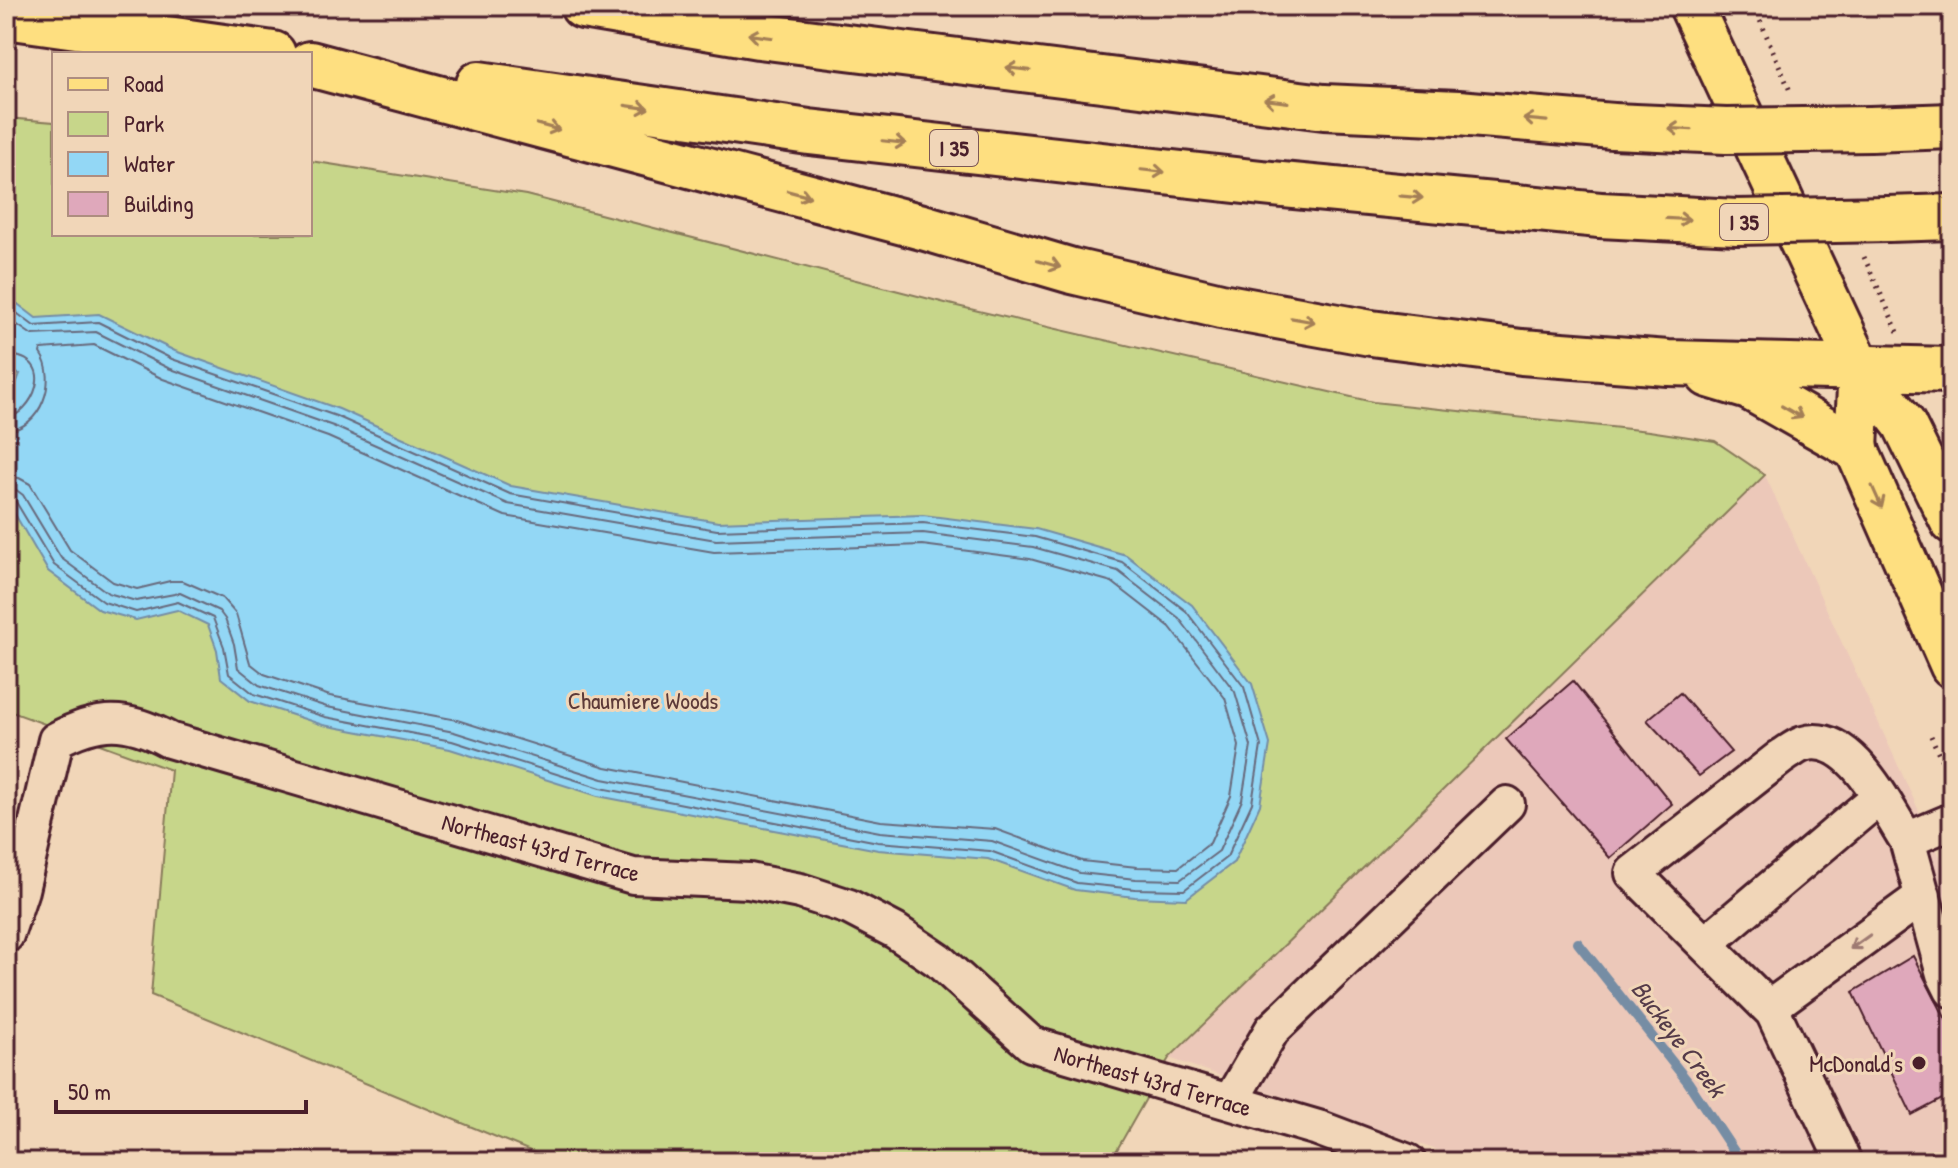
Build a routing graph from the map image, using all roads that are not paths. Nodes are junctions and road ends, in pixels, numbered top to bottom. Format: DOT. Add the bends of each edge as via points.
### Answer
graph roads {
  1 [pos="583,6"];
  2 [pos="1691,6"];
  3 [pos="6,16"];
  4 [pos="259,52"];
  5 [pos="312,62"];
  6 [pos="312,63"];
  7 [pos="1952,126"];
  8 [pos="1952,217"];
  9 [pos="1668,363"];
  10 [pos="1860,368"];
  11 [pos="1952,370"];
  12 [pos="1856,448"];
  13 [pos="1952,522"];
  14 [pos="1952,666"];
  15 [pos="1879,797"];
  16 [pos="1507,804"];
  17 [pos="1952,821"];
  18 [pos="1907,840"];
  19 [pos="1923,896"];
  20 [pos="6,935"];
  21 [pos="1705,944"];
  22 [pos="1952,990"];
  23 [pos="1769,1008"];
  24 [pos="1230,1102"];
  25 [pos="1408,1162"];
  26 [pos="1844,1162"];
  7 -- 1 [label="highway, one-way, bridge" via="1726,131 1324,107 759,36"];
  2 -- 10 [label="main road"];
  3 -- 4 [label="highway"];
  5 -- 8 [label="highway, I 35, one-way, bridge" via="809,132 1600,215 1737,222"];
  6 -- 9 [label="highway, one-way" via="1072,271 1221,306 1371,333"];
  9 -- 10 [label="highway"];
  9 -- 12 [label="highway, one-way" via="1749,387"];
  10 -- 11 [label="highway"];
  10 -- 12 [label="main road"];
  10 -- 13 [label="main road" via="1904,424"];
  12 -- 14 [label="main road, one-way"];
  15 -- 18 [label="street"];
  15 -- 21 [label="street"];
  15 -- 21 [label="street" via="1847,755 1822,744 1803,743 1633,873"];
  16 -- 24 [label="street" via="1272,1030"];
  17 -- 18 [label="street"];
  18 -- 19 [label="street"];
  19 -- 22 [label="street"];
  19 -- 23 [label="street, one-way"];
  20 -- 24 [label="street, Northeast 43rd Terrace" via="56,740 77,728 124,722 169,740 633,876 749,881 837,903 895,931 938,960 1031,1044"];
  21 -- 23 [label="street"];
  23 -- 26 [label="street"];
  24 -- 25 [label="street, Northeast 43rd Terrace"];
}
